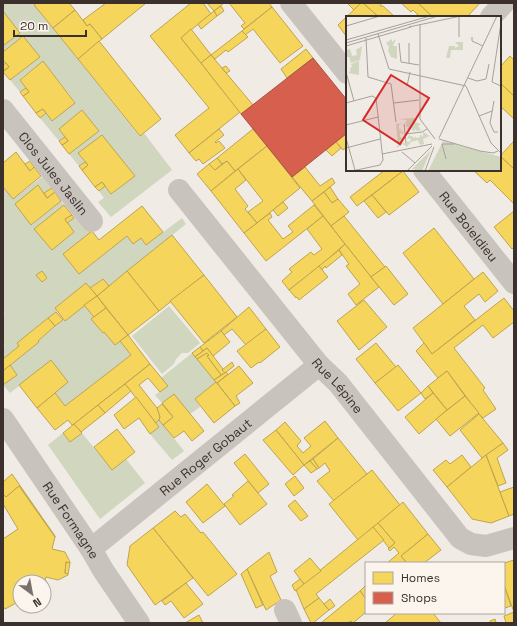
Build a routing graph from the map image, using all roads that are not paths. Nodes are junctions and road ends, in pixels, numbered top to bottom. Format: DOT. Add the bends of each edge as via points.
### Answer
graph roads {
  1 [pos="291,3"];
  2 [pos="504,3"];
  3 [pos="492,16"];
  4 [pos="346,72"];
  5 [pos="7,124"];
  6 [pos="425,171"];
  7 [pos="179,190"];
  8 [pos="92,221"];
  9 [pos="514,283"];
  10 [pos="319,365"];
  11 [pos="3,418"];
  12 [pos="514,538"];
  13 [pos="92,549"];
  14 [pos="139,623"];
  1 -- 4 [label="street"];
  2 -- 3 [label="street"];
  5 -- 8 [label="street, Clos Jules Jaslin"];
  6 -- 9 [label="street, Rue Boieldieu"];
  7 -- 10 [label="street, Rue Lépine"];
  10 -- 12 [label="street, Rue Lépine" via="338,383 460,538 471,544 486,546"];
  10 -- 13 [label="street, Rue Roger Gobaut"];
  11 -- 13 [label="street, Rue Formagne"];
  13 -- 14 [label="street, Rue Formagne"];
}
